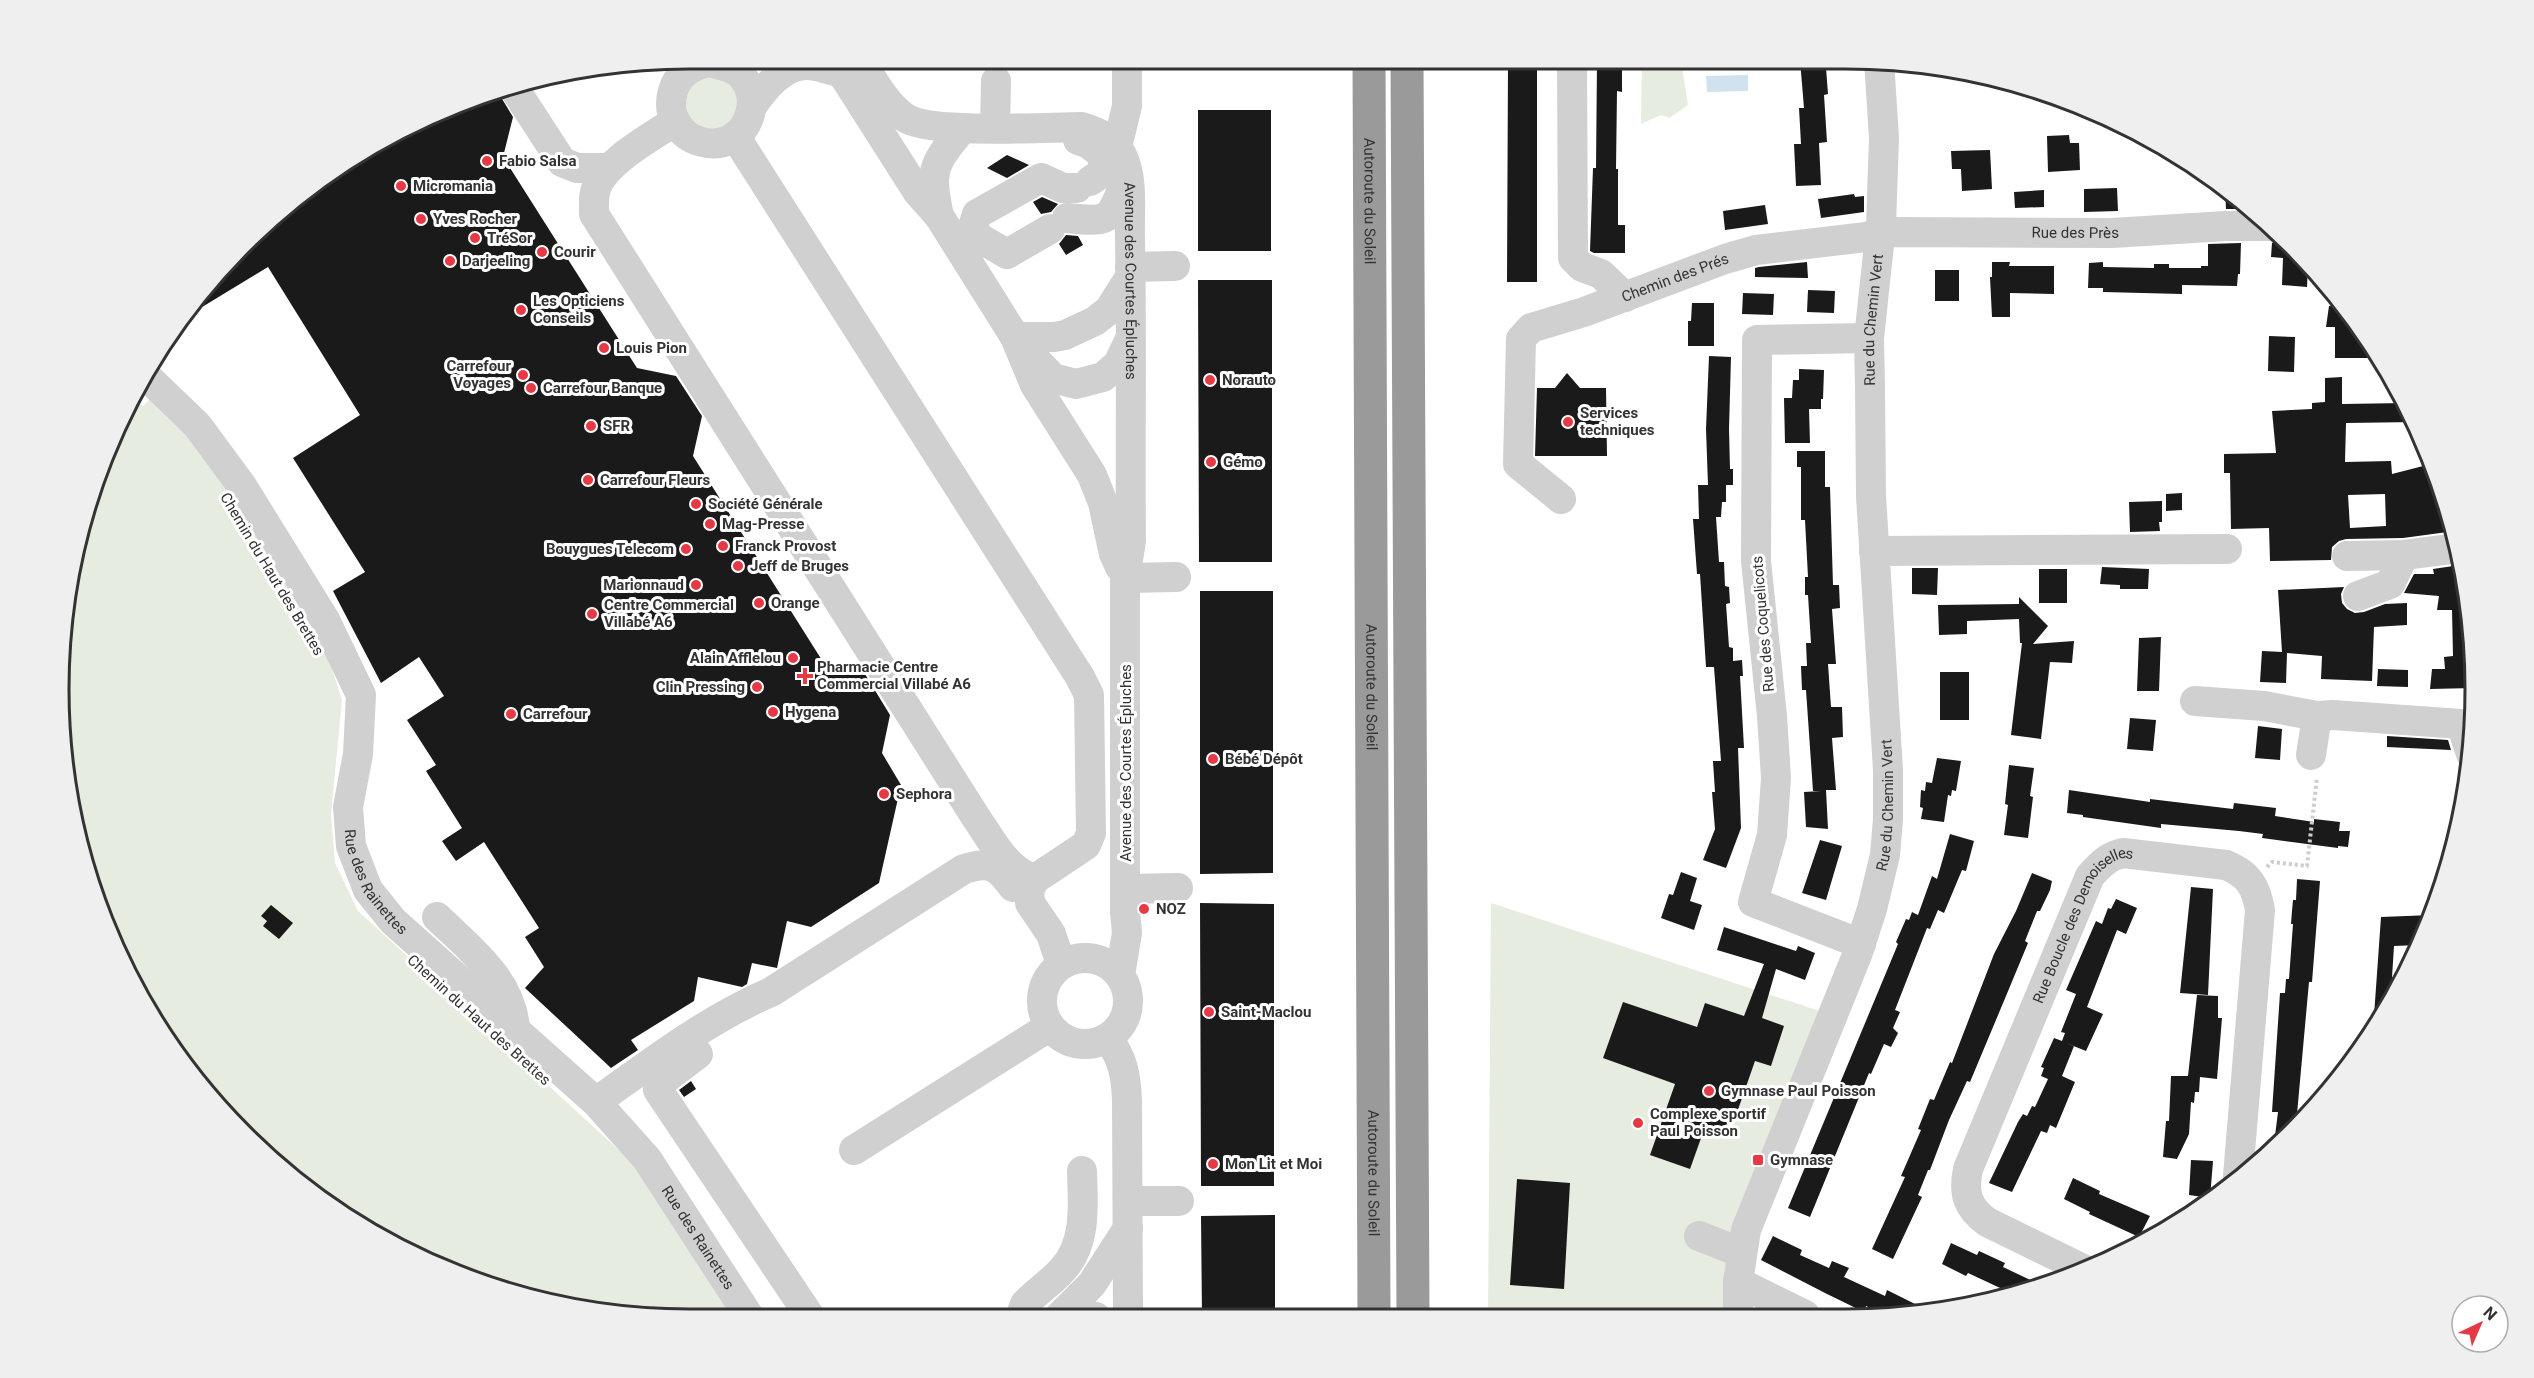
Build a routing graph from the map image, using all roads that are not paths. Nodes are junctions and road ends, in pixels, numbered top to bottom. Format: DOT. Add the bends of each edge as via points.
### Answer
graph roads {
  1 [pos="730,69"];
  2 [pos="791,69"];
  3 [pos="848,69"];
  4 [pos="851,69"];
  5 [pos="1127,69"];
  6 [pos="1369,69"];
  7 [pos="1407,69"];
  8 [pos="1572,69"];
  9 [pos="1880,70"];
  10 [pos="675,72"];
  11 [pos="996,81"];
  12 [pos="518,94"];
  13 [pos="753,106"];
  14 [pos="675,121"];
  15 [pos="1038,127"];
  16 [pos="963,128"];
  17 [pos="995,128"];
  18 [pos="735,136"];
  19 [pos="1117,147"];
  20 [pos="608,168"];
  21 [pos="1128,176"];
  22 [pos="939,216"];
  23 [pos="2257,226"];
  24 [pos="1881,235"];
  25 [pos="963,237"];
  26 [pos="1175,266"];
  27 [pos="1130,272"];
  28 [pos="1625,297"];
  29 [pos="1015,337"];
  30 [pos="1869,338"];
  31 [pos="1130,339"];
  32 [pos="151,381"];
  33 [pos="1562,499"];
  34 [pos="2227,549"];
  35 [pos="2449,549"];
  36 [pos="1874,551"];
  37 [pos="2404,555"];
  38 [pos="2347,556"];
  39 [pos="1176,577"];
  40 [pos="1125,578"];
  41 [pos="2358,596"];
  42 [pos="2195,701"];
  43 [pos="2317,716"];
  44 [pos="2464,730"];
  45 [pos="2311,755"];
  46 [pos="975,816"];
  47 [pos="964,869"];
  48 [pos="1178,888"];
  49 [pos="1033,891"];
  50 [pos="1126,901"];
  51 [pos="437,917"];
  52 [pos="1861,944"];
  53 [pos="1071,961"];
  54 [pos="1120,975"];
  55 [pos="771,992"];
  56 [pos="1049,1027"];
  57 [pos="515,1029"];
  58 [pos="1108,1039"];
  59 [pos="596,1102"];
  60 [pos="854,1150"];
  61 [pos="2239,1167"];
  62 [pos="1082,1171"];
  63 [pos="1179,1201"];
  64 [pos="1128,1214"];
  65 [pos="1700,1236"];
  66 [pos="1740,1267"];
  67 [pos="2069,1267"];
  68 [pos="1018,1308"];
  69 [pos="744,1309"];
  70 [pos="805,1309"];
  71 [pos="1067,1309"];
  72 [pos="1128,1309"];
  73 [pos="1374,1309"];
  74 [pos="1413,1309"];
  75 [pos="1738,1309"];
  76 [pos="1797,1309"];
  1 -- 13 [label="street" via="741,74 750,88"];
  2 -- 13 [label="street" via="765,87"];
  3 -- 22 [label="street, Avenue des Courtes Épluches" via="917,191"];
  4 -- 16 [label="street" via="905,118 931,127"];
  5 -- 19 [label="street" via="1127,106"];
  6 -- 73 [label="highway, Autoroute du Soleil"];
  7 -- 74 [label="highway"];
  8 -- 28 [label="street, Chemin des Prés" via="1573,258 1582,267 1601,274"];
  9 -- 24 [label="street, Rue du Chemin Vert" via="1884,138"];
  10 -- 14 [label="street" via="670,99"];
  11 -- 17 [label="street"];
  12 -- 20 [label="street" via="562,162 577,168"];
  13 -- 18 [label="street" via="747,123"];
  14 -- 18 [label="street" via="691,139 707,144 722,143"];
  14 -- 20 [label="street"];
  15 -- 17 [label="street"];
  15 -- 19 [label="street" via="1082,127 1098,132"];
  15 -- 25 [label="street" via="1097,149 1104,156 1102,172 1084,184 1064,188 1041,178 977,214"];
  16 -- 17 [label="street"];
  16 -- 22 [label="street, Avenue des Courtes Épluches" via="936,162 933,179"];
  18 -- 49 [label="street" via="1089,695 1091,833 1086,845"];
  19 -- 21 [label="street, Avenue des Courtes Épluches"];
  20 -- 46 [label="street" via="593,198 594,214"];
  21 -- 25 [label="street" via="1111,213 1104,219 1058,224 1007,254"];
  21 -- 27 [label="street, Avenue des Courtes Épluches"];
  22 -- 25 [label="street, Avenue des Courtes Épluches"];
  23 -- 24 [label="street, Rue des Près" via="2112,233 1894,231"];
  24 -- 28 [label="street, Chemin des Prés" via="1756,250"];
  24 -- 30 [label="street, Rue du Chemin Vert"];
  25 -- 29 [label="street, Avenue des Courtes Épluches"];
  26 -- 27 [label="street"];
  27 -- 29 [label="street" via="1109,310 1077,330 1054,338"];
  27 -- 31 [label="street, Avenue des Courtes Épluches"];
  28 -- 33 [label="street" via="1531,328 1521,339 1518,464"];
  29 -- 31 [label="street" via="1053,378 1076,384 1102,377 1118,364"];
  29 -- 40 [label="street, Avenue des Courtes Épluches" via="1035,385 1092,475 1103,503 1114,554"];
  30 -- 36 [label="street, Rue du Chemin Vert"];
  30 -- 52 [label="street, Rue des Coquelicots" via="1757,340 1756,561 1776,778 1772,835 1753,902"];
  31 -- 40 [label="street, Avenue des Courtes Épluches" via="1131,541"];
  32 -- 57 [label="street, Rue des Rainettes" via="197,425 242,486 325,620 361,695 358,754 348,807 351,846 368,890 393,921"];
  34 -- 36 [label="street"];
  35 -- 37 [label="street"];
  36 -- 52 [label="street, Rue du Chemin Vert" via="1888,819 1885,855"];
  37 -- 38 [label="street"];
  37 -- 41 [label="street" via="2390,584"];
  39 -- 40 [label="street"];
  40 -- 50 [label="street, Avenue des Courtes Épluches"];
  42 -- 43 [label="street" via="2264,706"];
  43 -- 44 [label="street" via="2462,724"];
  43 -- 45 [label="street"];
  46 -- 47 [label="street" via="974,854"];
  46 -- 49 [label="street" via="1016,870 1026,877"];
  47 -- 49 [label="street" via="982,863 994,866 1016,893"];
  47 -- 55 [label="street"];
  48 -- 50 [label="street"];
  49 -- 53 [label="street" via="1051,934"];
  50 -- 53 [label="street" via="1103,946"];
  50 -- 54 [label="street, Avenue des Courtes Épluches" via="1127,933"];
  51 -- 57 [label="street" via="499,980 510,1001"];
  52 -- 66 [label="street, Rue du Chemin Vert" via="1746,1230"];
  53 -- 54 [label="street" via="1103,962"];
  53 -- 56 [label="street" via="1048,977 1042,993 1042,1010"];
  54 -- 58 [label="street" via="1127,988 1127,1010 1119,1029"];
  55 -- 59 [label="street" via="740,1005"];
  55 -- 70 [label="street" via="759,1007 658,1087"];
  56 -- 58 [label="street" via="1076,1044 1093,1045"];
  56 -- 60 [label="street"];
  57 -- 59 [label="street, Rue des Rainettes"];
  58 -- 64 [label="street" via="1125,1071"];
  59 -- 69 [label="street, Rue des Rainettes" via="647,1159"];
  61 -- 67 [label="street, Rue Boucle des Demoiselles" via="2259,910 2257,894 2241,871 2226,865 2113,855 2090,876 1964,1186 1976,1214"];
  62 -- 68 [label="street" via="1082,1223 1072,1257 1050,1280 1039,1282"];
  63 -- 64 [label="street"];
  64 -- 71 [label="street" via="1092,1284"];
  64 -- 72 [label="street"];
  65 -- 66 [label="street"];
  66 -- 75 [label="street, Rue du Chemin Vert"];
  66 -- 76 [label="street"];
}
